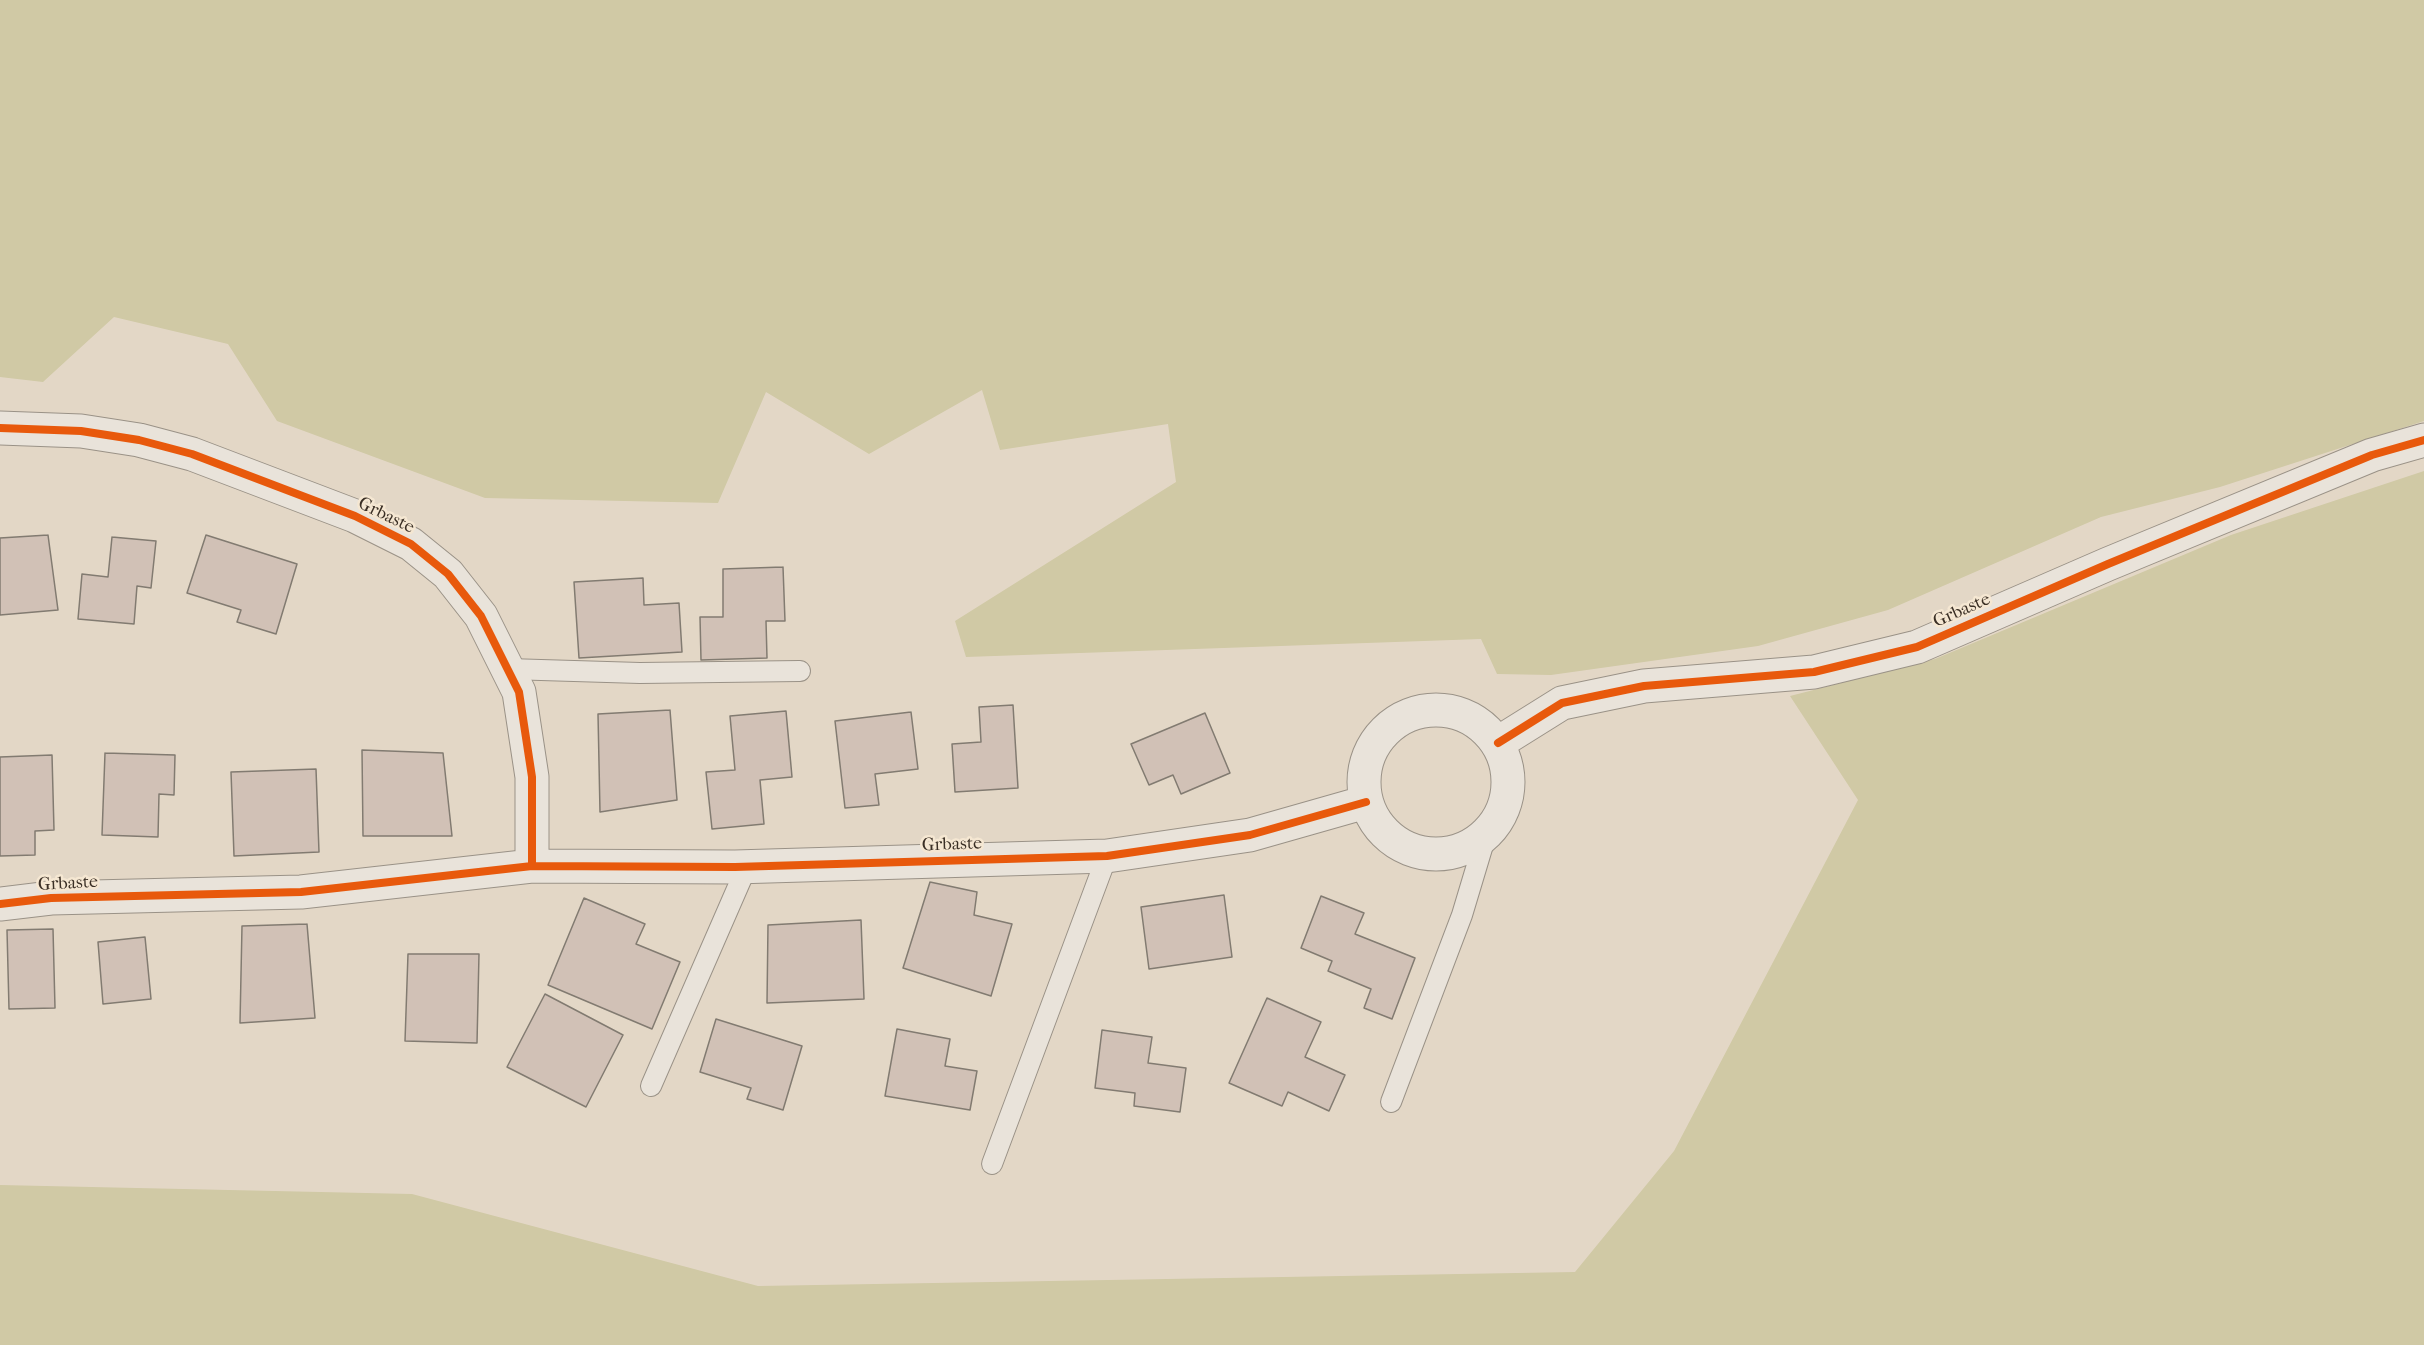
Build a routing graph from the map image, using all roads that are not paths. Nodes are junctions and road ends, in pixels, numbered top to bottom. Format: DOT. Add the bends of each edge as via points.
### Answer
graph roads {
  1 [pos="0,428"];
  2 [pos="2424,440"];
  3 [pos="508,669"];
  4 [pos="800,671"];
  5 [pos="1498,743"];
  6 [pos="1366,802"];
  7 [pos="1486,835"];
  8 [pos="1107,856"];
  9 [pos="532,866"];
  10 [pos="747,866"];
  11 [pos="0,904"];
  12 [pos="651,1086"];
  13 [pos="1391,1102"];
  14 [pos="992,1164"];
  1 -- 3 [label="street, Grbaste" via="81,430 139,440 192,454 355,516 411,544 448,574 481,616"];
  2 -- 5 [label="street, Grbaste" via="2339,469 1917,647 1814,672 1644,686 1562,703"];
  3 -- 4 [label="lane" via="640,673"];
  3 -- 9 [label="street, Grbaste" via="519,692 532,777"];
  5 -- 6 [label="street" via="1483,726 1463,714 1440,709 1396,721 1379,736 1367,756 1363,779"];
  5 -- 7 [label="street" via="1507,766 1509,792 1502,815"];
  6 -- 7 [label="street" via="1377,825 1417,853 1442,855 1466,849"];
  6 -- 8 [label="street, Grbaste" via="1250,835"];
  7 -- 13 [label="lane" via="1462,915"];
  8 -- 10 [label="street, Grbaste"];
  8 -- 14 [label="lane"];
  9 -- 10 [label="street, Grbaste"];
  9 -- 11 [label="street, Grbaste" via="301,892 51,898"];
  10 -- 12 [label="lane"];
}
